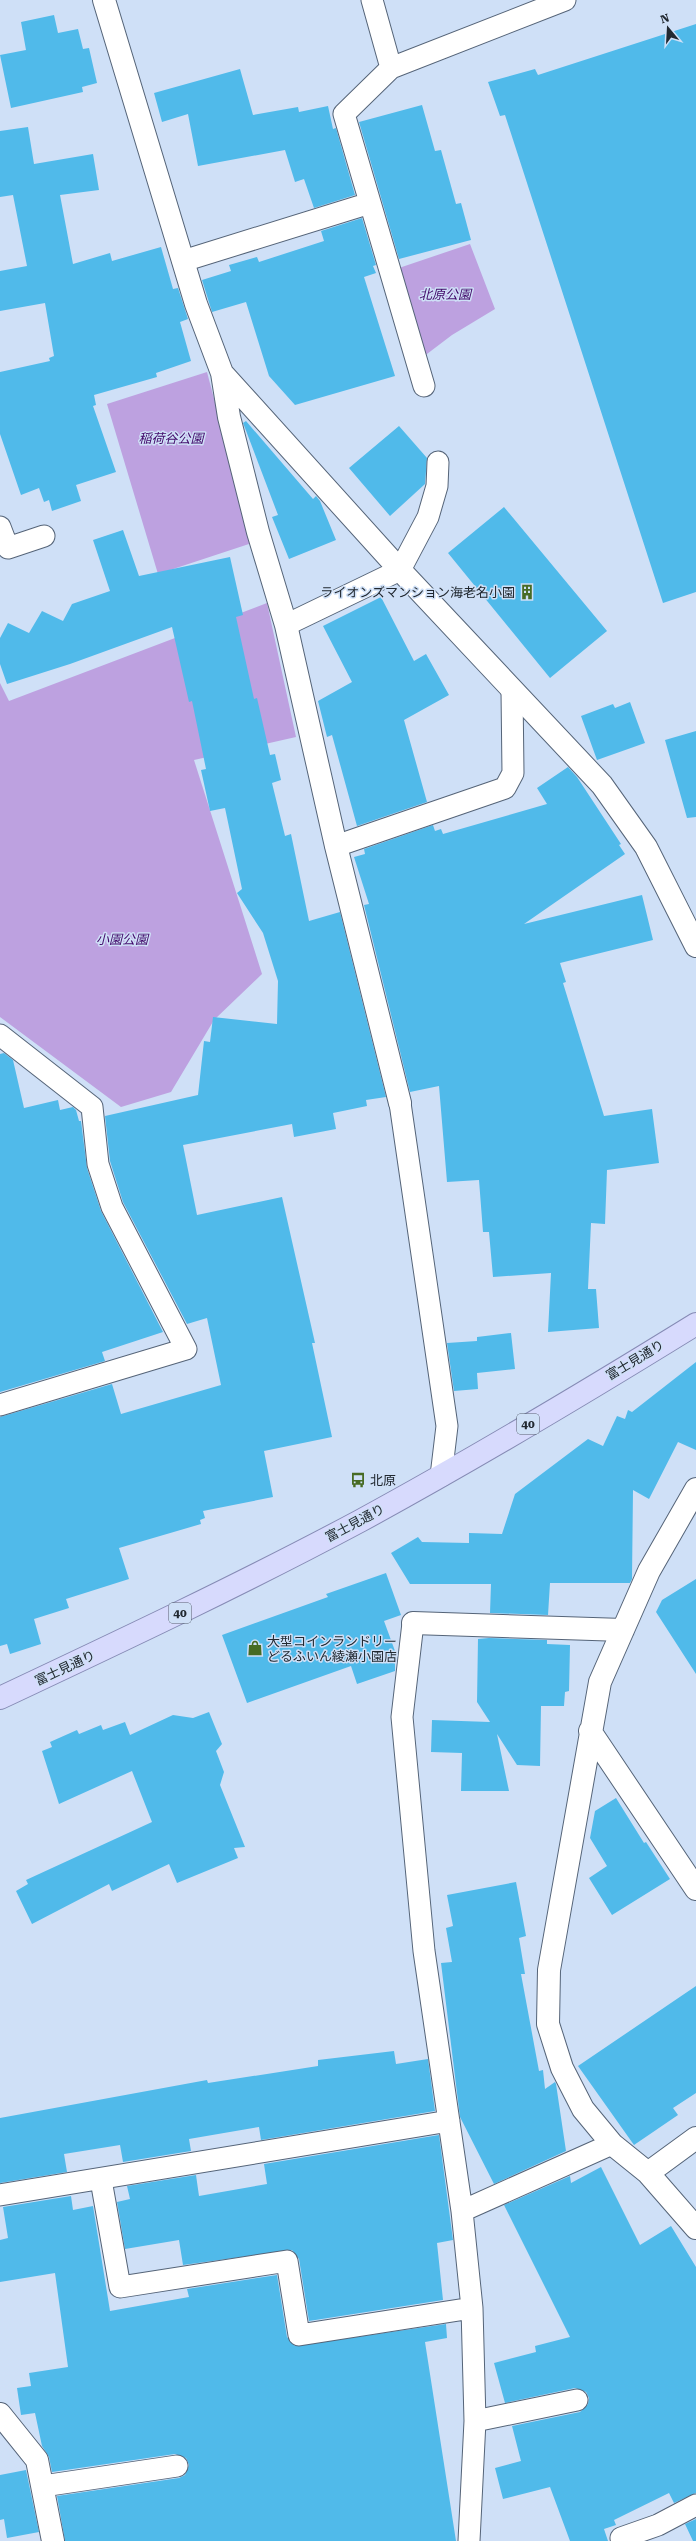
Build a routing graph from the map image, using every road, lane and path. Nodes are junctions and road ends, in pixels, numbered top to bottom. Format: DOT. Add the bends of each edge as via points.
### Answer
graph roads {
  1 [pos="104,0"];
  2 [pos="372,0"];
  3 [pos="565,0"];
  4 [pos="391,68"];
  5 [pos="370,203"];
  6 [pos="183,261"];
  7 [pos="222,373"];
  8 [pos="424,386"];
  9 [pos="438,462"];
  10 [pos="0,527"];
  11 [pos="44,536"];
  12 [pos="4,550"];
  13 [pos="400,570"];
  14 [pos="286,624"];
  15 [pos="512,691"];
  16 [pos="336,846"];
  17 [pos="696,946"];
  18 [pos="0,1035"];
  19 [pos="400,1103"];
  20 [pos="696,1324"];
  21 [pos="0,1405"];
  22 [pos="441,1476"];
  23 [pos="693,1502"];
  24 [pos="413,1622"];
  25 [pos="623,1630"];
  26 [pos="0,1698"];
  27 [pos="590,1731"];
  28 [pos="696,1890"];
  29 [pos="449,2121"];
  30 [pos="696,2138"];
  31 [pos="612,2144"];
  32 [pos="648,2173"];
  33 [pos="101,2180"];
  34 [pos="0,2195"];
  35 [pos="462,2211"];
  36 [pos="696,2228"];
  37 [pos="472,2308"];
  38 [pos="577,2400"];
  39 [pos="0,2414"];
  40 [pos="475,2421"];
  41 [pos="177,2466"];
  42 [pos="43,2486"];
  43 [pos="696,2505"];
  44 [pos="621,2538"];
  45 [pos="53,2541"];
  46 [pos="469,2541"];
  1 -- 6 [label="street"];
  2 -- 4 [label="lane"];
  3 -- 4 [label="lane"];
  4 -- 5 [label="lane" via="344,114"];
  5 -- 6 [label="lane"];
  5 -- 8 [label="lane"];
  6 -- 7 [label="street"];
  7 -- 13 [label="street"];
  7 -- 14 [label="street" via="229,417 256,525"];
  9 -- 13 [label="lane" via="437,486 428,517"];
  10 -- 12 [label="lane"];
  11 -- 12 [label="lane"];
  13 -- 14 [label="lane"];
  13 -- 15 [label="street"];
  14 -- 16 [label="street"];
  15 -- 16 [label="lane" via="512,773 505,788"];
  15 -- 17 [label="street" via="602,785 646,847"];
  16 -- 19 [label="street"];
  18 -- 21 [label="lane" via="92,1107 98,1164 112,1207 186,1349"];
  19 -- 22 [label="lane" via="447,1426"];
  20 -- 22 [label="main road, 富士見通り / 40"];
  22 -- 26 [label="main road, 富士見通り / 40" via="172,1617"];
  23 -- 25 [label="street" via="649,1571"];
  24 -- 25 [label="street"];
  24 -- 29 [label="lane" via="402,1717 424,1951"];
  25 -- 27 [label="street" via="600,1682"];
  27 -- 28 [label="street"];
  27 -- 31 [label="street" via="549,1970 548,2024 562,2068 583,2109"];
  29 -- 33 [label="lane"];
  29 -- 35 [label="lane"];
  30 -- 32 [label="street"];
  31 -- 32 [label="street"];
  31 -- 35 [label="lane"];
  32 -- 36 [label="street"];
  33 -- 34 [label="lane"];
  33 -- 37 [label="lane" via="120,2287 287,2261 299,2335"];
  35 -- 37 [label="lane"];
  37 -- 40 [label="lane"];
  38 -- 40 [label="lane"];
  39 -- 42 [label="street" via="37,2460"];
  40 -- 46 [label="lane"];
  41 -- 42 [label="lane"];
  42 -- 45 [label="street"];
  43 -- 44 [label="lane" via="658,2525"];
}
